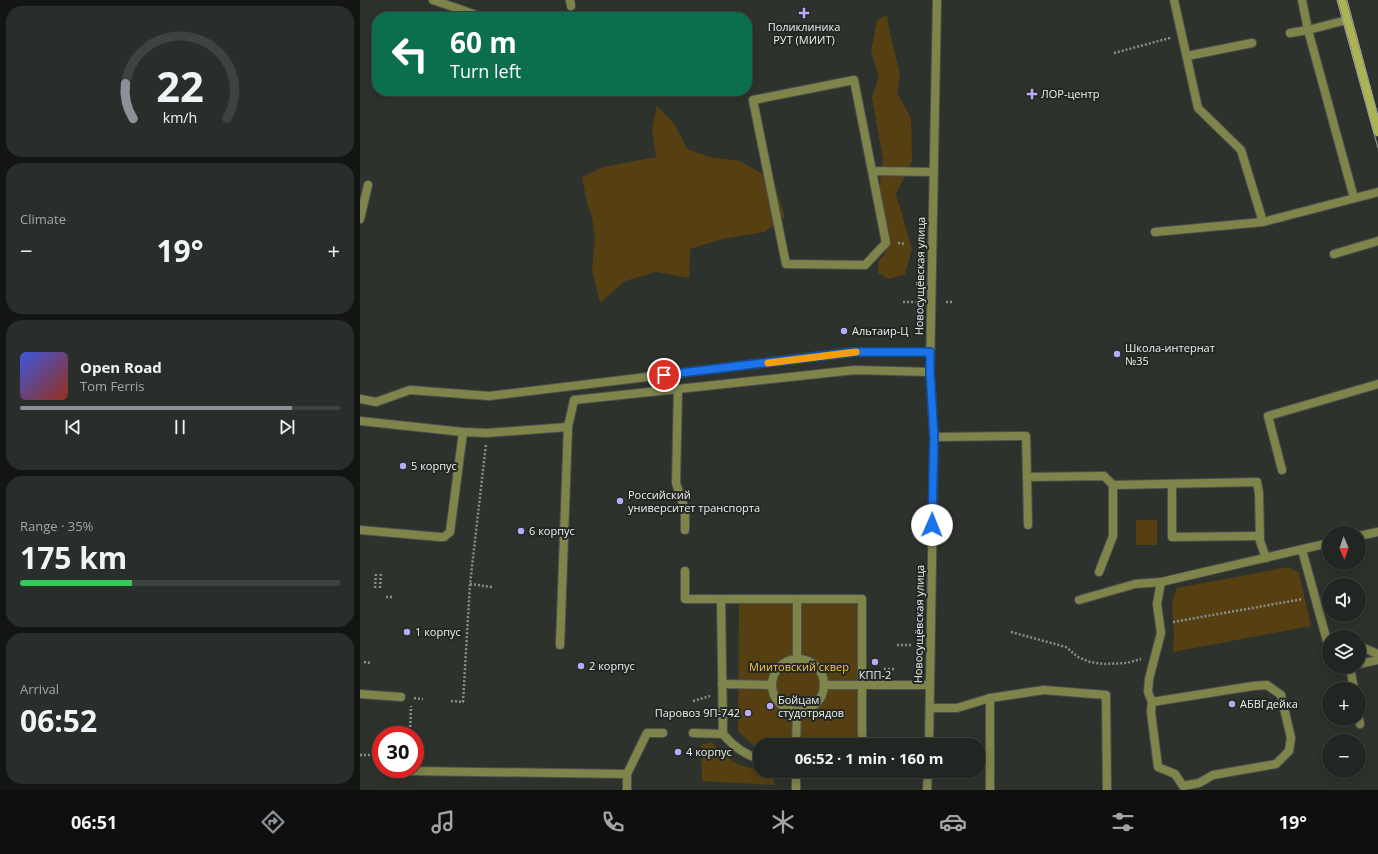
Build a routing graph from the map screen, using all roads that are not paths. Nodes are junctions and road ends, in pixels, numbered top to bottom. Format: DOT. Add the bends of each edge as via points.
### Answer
graph roads {
  1 [pos="433,0"];
  2 [pos="937,0"];
  3 [pos="1174,0"];
  4 [pos="1302,0"];
  5 [pos="1342,0"];
  6 [pos="468,12"];
  7 [pos="1347,20"];
  8 [pos="1308,30"];
  9 [pos="1290,32"];
  10 [pos="1252,44"];
  11 [pos="1187,56"];
  12 [pos="1378,132"];
  13 [pos="872,171"];
  14 [pos="933,172"];
  15 [pos="368,185"];
  16 [pos="1378,192"];
  17 [pos="1354,198"];
  18 [pos="360,219"];
  19 [pos="1263,222"];
  20 [pos="1155,232"];
  21 [pos="1378,241"];
  22 [pos="1334,254"];
  23 [pos="930,352"];
  24 [pos="930,372"];
  25 [pos="1378,384"];
  26 [pos="678,389"];
  27 [pos="360,400"];
  28 [pos="360,421"];
  29 [pos="568,427"];
  30 [pos="463,432"];
  31 [pos="934,437"];
  32 [pos="1282,470"];
  33 [pos="1028,477"];
  34 [pos="1172,484"];
  35 [pos="1113,485"];
  36 [pos="1028,525"];
  37 [pos="360,530"];
  38 [pos="685,530"];
  39 [pos="1378,532"];
  40 [pos="1366,535"];
  41 [pos="1260,536"];
  42 [pos="1322,545"];
  43 [pos="1302,550"];
  44 [pos="1266,558"];
  45 [pos="685,571"];
  46 [pos="1099,572"];
  47 [pos="1161,582"];
  48 [pos="721,599"];
  49 [pos="796,599"];
  50 [pos="1079,600"];
  51 [pos="1324,630"];
  52 [pos="560,646"];
  53 [pos="1366,649"];
  54 [pos="1378,654"];
  55 [pos="797,658"];
  56 [pos="1378,660"];
  57 [pos="1366,663"];
  58 [pos="772,685"];
  59 [pos="929,685"];
  60 [pos="825,686"];
  61 [pos="862,686"];
  62 [pos="722,688"];
  63 [pos="360,694"];
  64 [pos="401,697"];
  65 [pos="990,698"];
  66 [pos="1152,702"];
  67 [pos="930,708"];
  68 [pos="796,711"];
  69 [pos="664,733"];
  70 [pos="693,733"];
  71 [pos="723,734"];
  72 [pos="796,738"];
  73 [pos="862,738"];
  74 [pos="928,738"];
  75 [pos="753,757"];
  76 [pos="424,771"];
  77 [pos="627,774"];
  78 [pos="796,778"];
  79 [pos="928,778"];
  80 [pos="796,789"];
  81 [pos="627,790"];
  82 [pos="927,790"];
  83 [pos="990,790"];
  84 [pos="1107,790"];
  1 -- 6 [label="street"];
  2 -- 14 [label="street, Новосущёвская улица"];
  3 -- 11 [label="street"];
  4 -- 8 [label="street"];
  5 -- 7 [label="street"];
  7 -- 8 [label="street"];
  7 -- 12 [label="street"];
  8 -- 9 [label="street"];
  8 -- 17 [label="street"];
  10 -- 11 [label="street"];
  11 -- 19 [label="street" via="1198,108 1241,150"];
  13 -- 13 [label="street" via="854,80 753,100 786,264 865,264 886,243"];
  13 -- 14 [label="street"];
  14 -- 23 [label="street, Новосущёвская улица"];
  15 -- 18 [label="street"];
  16 -- 17 [label="street"];
  17 -- 19 [label="street"];
  19 -- 20 [label="street"];
  21 -- 22 [label="street"];
  23 -- 24 [label="street, Новосущёвская улица"];
  23 -- 27 [label="street" via="854,352 489,396 410,390 376,402"];
  24 -- 26 [label="street" via="855,370"];
  24 -- 31 [label="street, Новосущёвская улица"];
  25 -- 32 [label="street" via="1268,416"];
  26 -- 29 [label="street" via="574,400"];
  26 -- 38 [label="street" via="676,483 685,510"];
  28 -- 30 [label="street"];
  29 -- 30 [label="street" via="487,433"];
  29 -- 52 [label="street"];
  30 -- 37 [label="street" via="448,535 440,537"];
  31 -- 33 [label="street" via="1026,436"];
  31 -- 59 [label="street, Новосущёвская улица"];
  33 -- 35 [label="street" via="1104,476"];
  33 -- 36 [label="street"];
  34 -- 35 [label="street"];
  34 -- 41 [label="street" via="1257,482"];
  34 -- 41 [label="street" via="1172,537"];
  35 -- 46 [label="street" via="1114,536"];
  39 -- 40 [label="street"];
  41 -- 44 [label="street"];
  42 -- 43 [label="street"];
  43 -- 44 [label="street"];
  43 -- 51 [label="street"];
  44 -- 47 [label="street"];
  45 -- 48 [label="street" via="685,599"];
  47 -- 50 [label="street" via="1136,584"];
  47 -- 66 [label="street" via="1157,604 1161,633 1148,692"];
  48 -- 49 [label="street"];
  48 -- 62 [label="street"];
  49 -- 55 [label="street"];
  49 -- 61 [label="street" via="862,599"];
  53 -- 54 [label="street"];
  55 -- 58 [label="street" via="779,667"];
  55 -- 60 [label="street" via="807,660 816,666 823,675"];
  56 -- 57 [label="street"];
  58 -- 62 [label="street"];
  58 -- 68 [label="street" via="779,703"];
  59 -- 61 [label="street"];
  59 -- 67 [label="street, Новосущёвская улица"];
  60 -- 61 [label="street"];
  60 -- 68 [label="street" via="816,704 807,710"];
  61 -- 73 [label="street"];
  62 -- 71 [label="street"];
  63 -- 64 [label="street"];
  65 -- 67 [label="street" via="957,708"];
  65 -- 83 [label="street"];
  65 -- 84 [label="street" via="1044,690 1106,696"];
  66 -- 66 [label="street" via="1158,767 1175,774 1183,786 1199,783 1213,775 1276,764 1288,751 1291,738 1281,695 1267,685"];
  67 -- 74 [label="street, Новосущёвская улица"];
  68 -- 72 [label="street"];
  69 -- 77 [label="street" via="647,733"];
  70 -- 71 [label="street"];
  71 -- 75 [label="street" via="731,744"];
  76 -- 77 [label="street"];
  77 -- 81 [label="street"];
  78 -- 80 [label="street"];
  79 -- 82 [label="street"];
}
